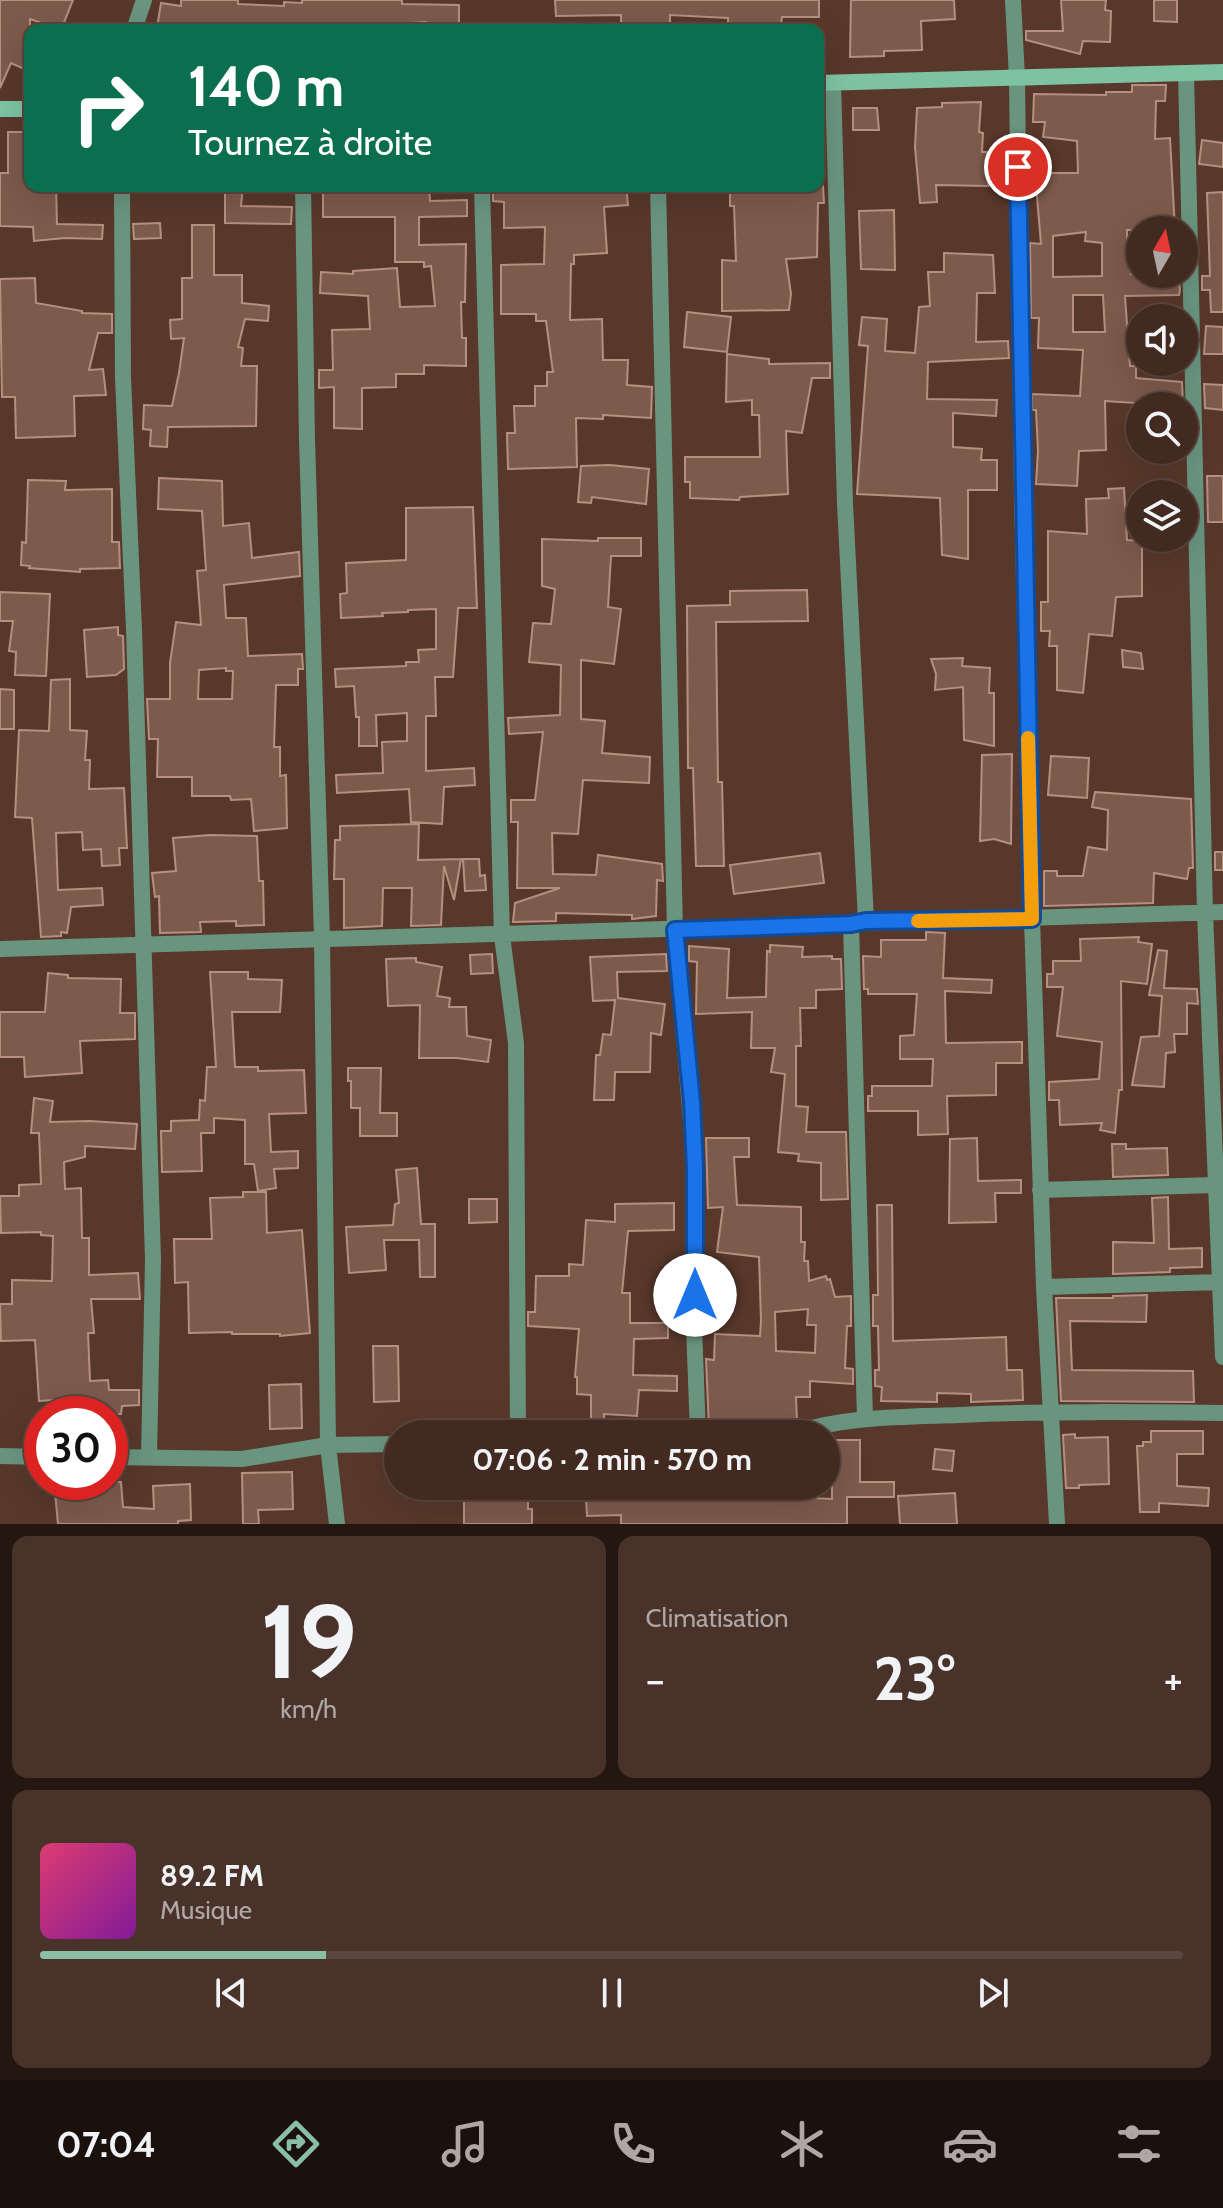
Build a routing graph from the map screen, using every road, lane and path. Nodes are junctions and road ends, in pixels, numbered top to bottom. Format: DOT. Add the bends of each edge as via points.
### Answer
graph roads {
  1 [pos="144,0"];
  2 [pos="1013,0"];
  3 [pos="136,24"];
  4 [pos="1223,72"];
  5 [pos="1186,73"];
  6 [pos="1017,78"];
  7 [pos="825,83"];
  8 [pos="0,109"];
  9 [pos="24,109"];
  10 [pos="122,192"];
  11 [pos="303,192"];
  12 [pos="482,192"];
  13 [pos="658,192"];
  14 [pos="1223,912"];
  15 [pos="1205,913"];
  16 [pos="1032,919"];
  17 [pos="858,923"];
  18 [pos="675,930"];
  19 [pos="502,936"];
  20 [pos="322,939"];
  21 [pos="142,947"];
  22 [pos="0,949"];
  23 [pos="1216,1185"];
  24 [pos="1040,1190"];
  25 [pos="1221,1282"];
  26 [pos="1044,1287"];
  27 [pos="1223,1357"];
  28 [pos="1051,1411"];
  29 [pos="1223,1413"];
  30 [pos="865,1418"];
  31 [pos="518,1420"];
  32 [pos="697,1420"];
  33 [pos="840,1421"];
  34 [pos="384,1444"];
  35 [pos="328,1445"];
  36 [pos="0,1456"];
  37 [pos="24,1457"];
  38 [pos="128,1457"];
  39 [pos="149,1457"];
  40 [pos="337,1524"];
  41 [pos="1057,1524"];
  1 -- 3 [label="street"];
  2 -- 6 [label="street"];
  4 -- 5 [label="street"];
  5 -- 6 [label="street"];
  5 -- 15 [label="street"];
  6 -- 7 [label="street"];
  6 -- 16 [label="street"];
  7 -- 17 [label="street"];
  8 -- 9 [label="street"];
  10 -- 21 [label="street"];
  11 -- 20 [label="street"];
  12 -- 19 [label="street"];
  13 -- 18 [label="street"];
  14 -- 15 [label="street"];
  15 -- 16 [label="street"];
  15 -- 23 [label="street"];
  16 -- 17 [label="street"];
  16 -- 24 [label="street"];
  17 -- 18 [label="street"];
  17 -- 30 [label="street"];
  18 -- 19 [label="street"];
  18 -- 32 [label="street" via="692,1102"];
  19 -- 20 [label="street"];
  19 -- 31 [label="street" via="516,1043"];
  20 -- 21 [label="street"];
  20 -- 35 [label="street"];
  21 -- 22 [label="street"];
  21 -- 39 [label="street" via="153,1260"];
  23 -- 24 [label="street"];
  23 -- 25 [label="street"];
  24 -- 26 [label="street"];
  25 -- 26 [label="street"];
  25 -- 27 [label="street"];
  26 -- 28 [label="street"];
  28 -- 29 [label="street"];
  28 -- 30 [label="street"];
  28 -- 41 [label="street"];
  30 -- 33 [label="street"];
  34 -- 35 [label="street"];
  35 -- 39 [label="street" via="242,1459"];
  35 -- 40 [label="street"];
  36 -- 37 [label="street"];
  38 -- 39 [label="street"];
}
